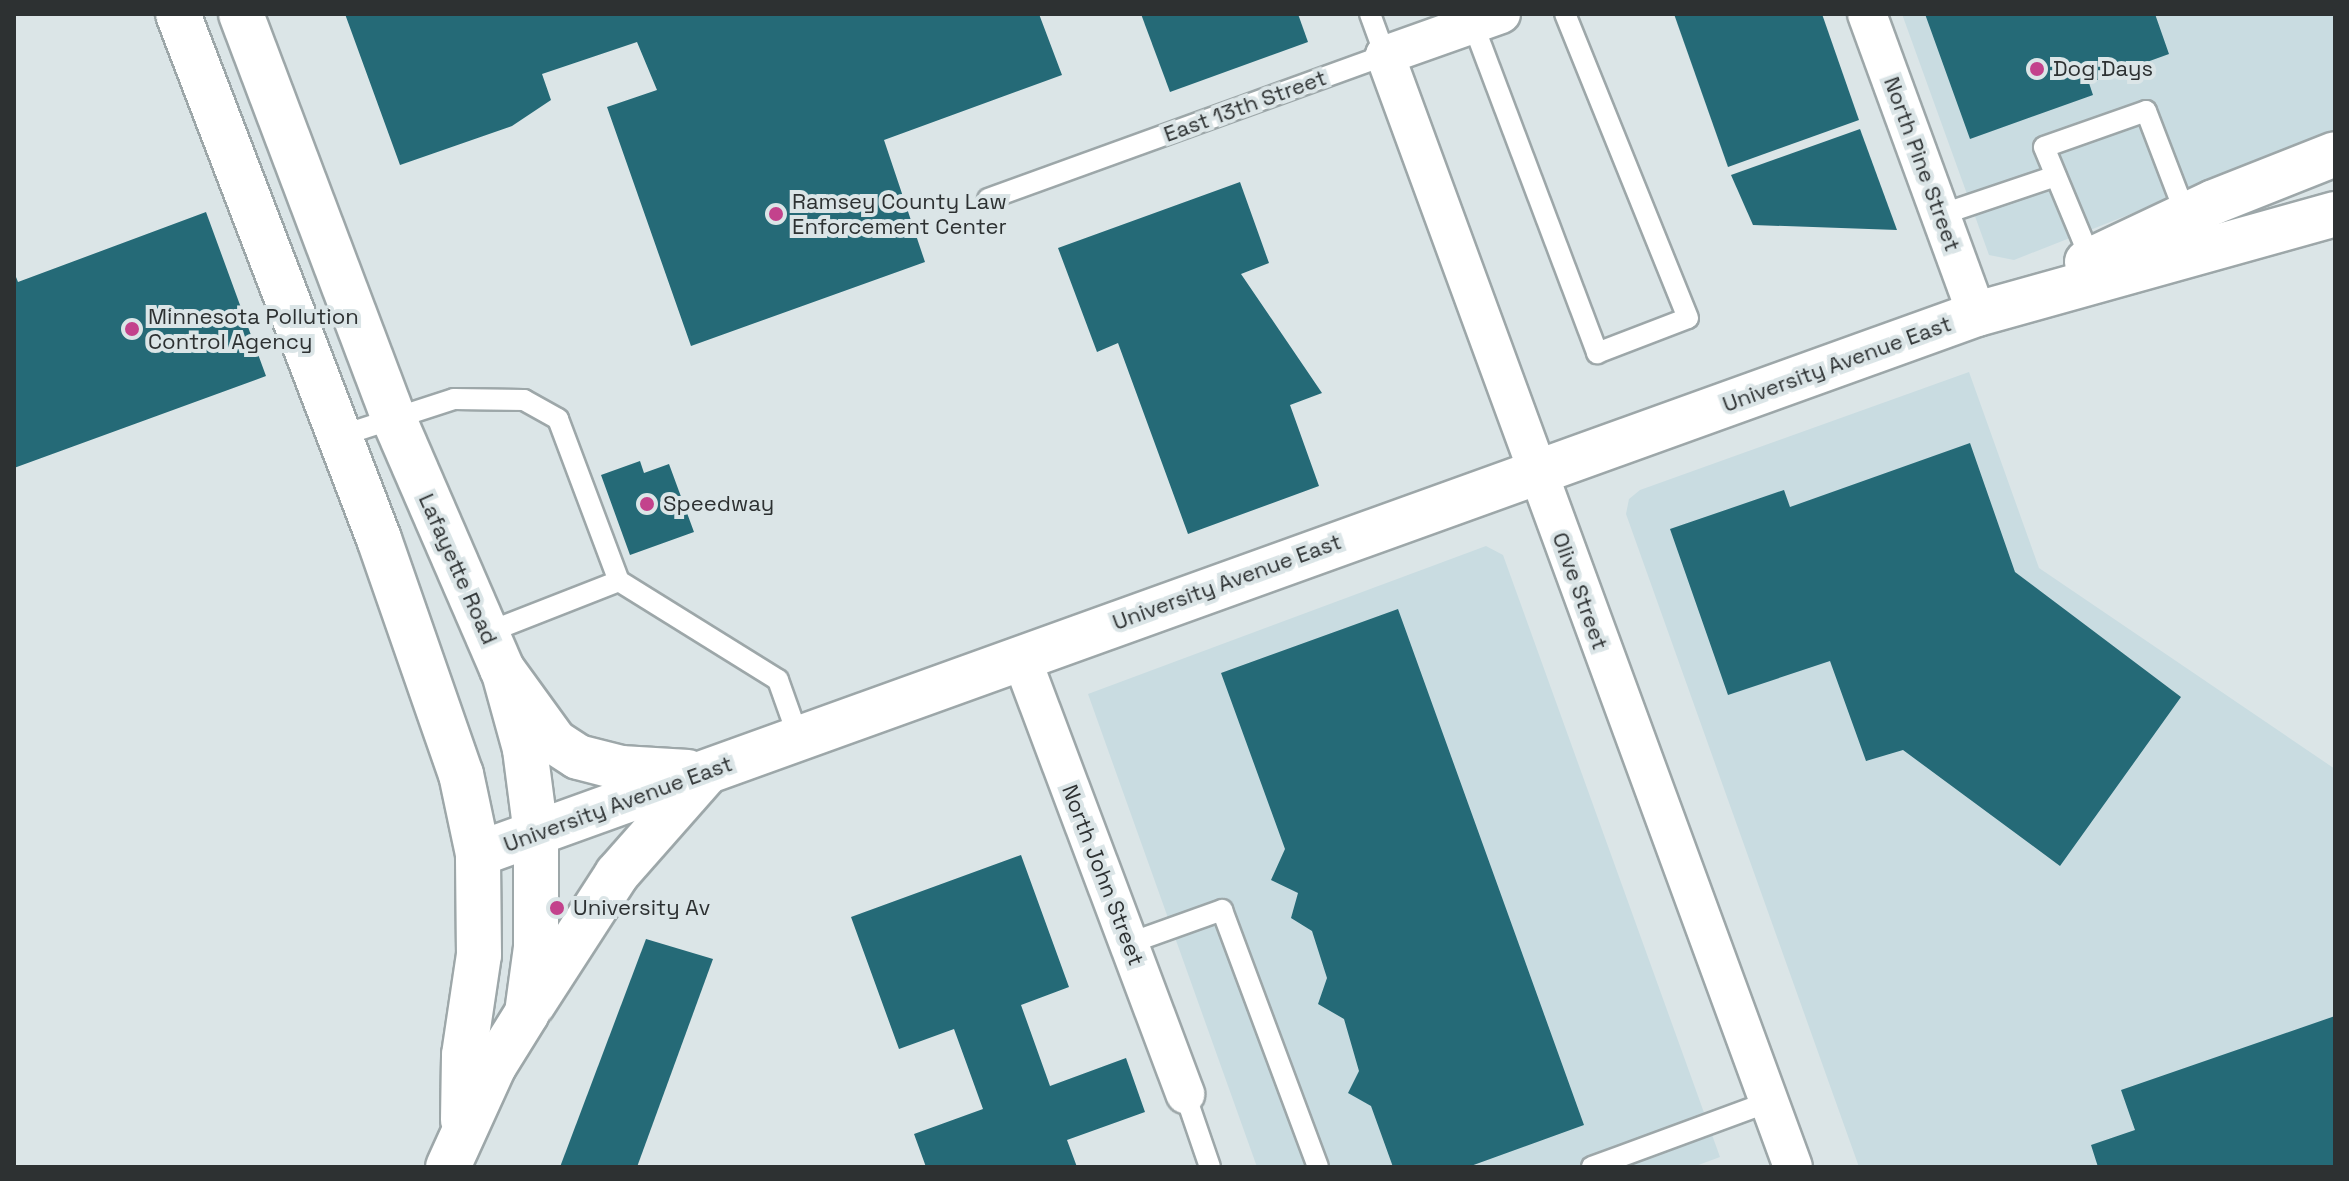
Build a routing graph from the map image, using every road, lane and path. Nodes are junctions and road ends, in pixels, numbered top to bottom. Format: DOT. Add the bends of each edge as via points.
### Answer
graph roads {
  1 [pos="178,14"];
  2 [pos="241,14"];
  3 [pos="1370,14"];
  4 [pos="1565,14"];
  5 [pos="1867,14"];
  6 [pos="1487,19"];
  7 [pos="1385,55"];
  8 [pos="2335,154"];
  9 [pos="2056,176"];
  10 [pos="988,199"];
  11 [pos="2335,214"];
  12 [pos="1940,215"];
  13 [pos="2186,215"];
  14 [pos="2091,260"];
  15 [pos="1977,314"];
  16 [pos="393,417"];
  17 [pos="337,437"];
  18 [pos="1537,470"];
  19 [pos="619,581"];
  20 [pos="494,651"];
  21 [pos="1021,657"];
  22 [pos="799,739"];
  23 [pos="706,773"];
  24 [pos="536,834"];
  25 [pos="478,854"];
  26 [pos="1130,943"];
  27 [pos="527,1013"];
  28 [pos="1185,1094"];
  29 [pos="1769,1102"];
  30 [pos="455,1151"];
  31 [pos="1210,1167"];
  32 [pos="1318,1167"];
  33 [pos="1592,1167"];
  34 [pos="1793,1167"];
  1 -- 17 [label="main road, Lafayette Road"];
  2 -- 16 [label="main road, Lafayette Road"];
  3 -- 7 [label="lane, Olive Street"];
  4 -- 6 [label="lane" via="1688,318 1597,353"];
  5 -- 12 [label="street, North Pine Street"];
  6 -- 7 [label="street, East 13th Street"];
  7 -- 10 [label="lane, East 13th Street"];
  7 -- 18 [label="street, Olive Street"];
  8 -- 13 [label="main road, University Avenue East"];
  9 -- 12 [label="lane"];
  9 -- 13 [label="lane" via="2044,147 2146,111"];
  9 -- 14 [label="lane"];
  11 -- 15 [label="main road, University Avenue East"];
  12 -- 15 [label="street, North Pine Street"];
  13 -- 14 [label="main road, University Avenue East"];
  14 -- 15 [label="main road, University Avenue East"];
  15 -- 18 [label="main road, University Avenue East"];
  16 -- 17 [label="lane"];
  16 -- 19 [label="lane" via="454,399 524,400 558,419"];
  16 -- 20 [label="main road, Lafayette Road"];
  17 -- 25 [label="main road, Lafayette Road" via="434,693 461,774"];
  18 -- 21 [label="main road, University Avenue East"];
  18 -- 29 [label="street, Olive Street"];
  19 -- 20 [label="lane"];
  19 -- 22 [label="lane" via="778,680"];
  20 -- 23 [label="main road" via="555,742 578,757 621,768"];
  20 -- 24 [label="main road, Lafayette Road" via="525,749"];
  21 -- 22 [label="main road, University Avenue East"];
  21 -- 26 [label="street, North John Street"];
  22 -- 23 [label="main road, University Avenue East"];
  23 -- 24 [label="main road, University Avenue East"];
  23 -- 27 [label="main road" via="617,874"];
  24 -- 25 [label="main road, University Avenue East"];
  24 -- 27 [label="main road, Lafayette Road" via="536,947"];
  25 -- 30 [label="main road, Lafayette Road" via="479,955"];
  26 -- 28 [label="street, North John Street"];
  26 -- 32 [label="lane" via="1222,910"];
  27 -- 30 [label="main road, Lafayette Road" via="494,1066"];
  28 -- 31 [label="lane"];
  29 -- 33 [label="lane"];
  29 -- 34 [label="street, Olive Street"];
}
